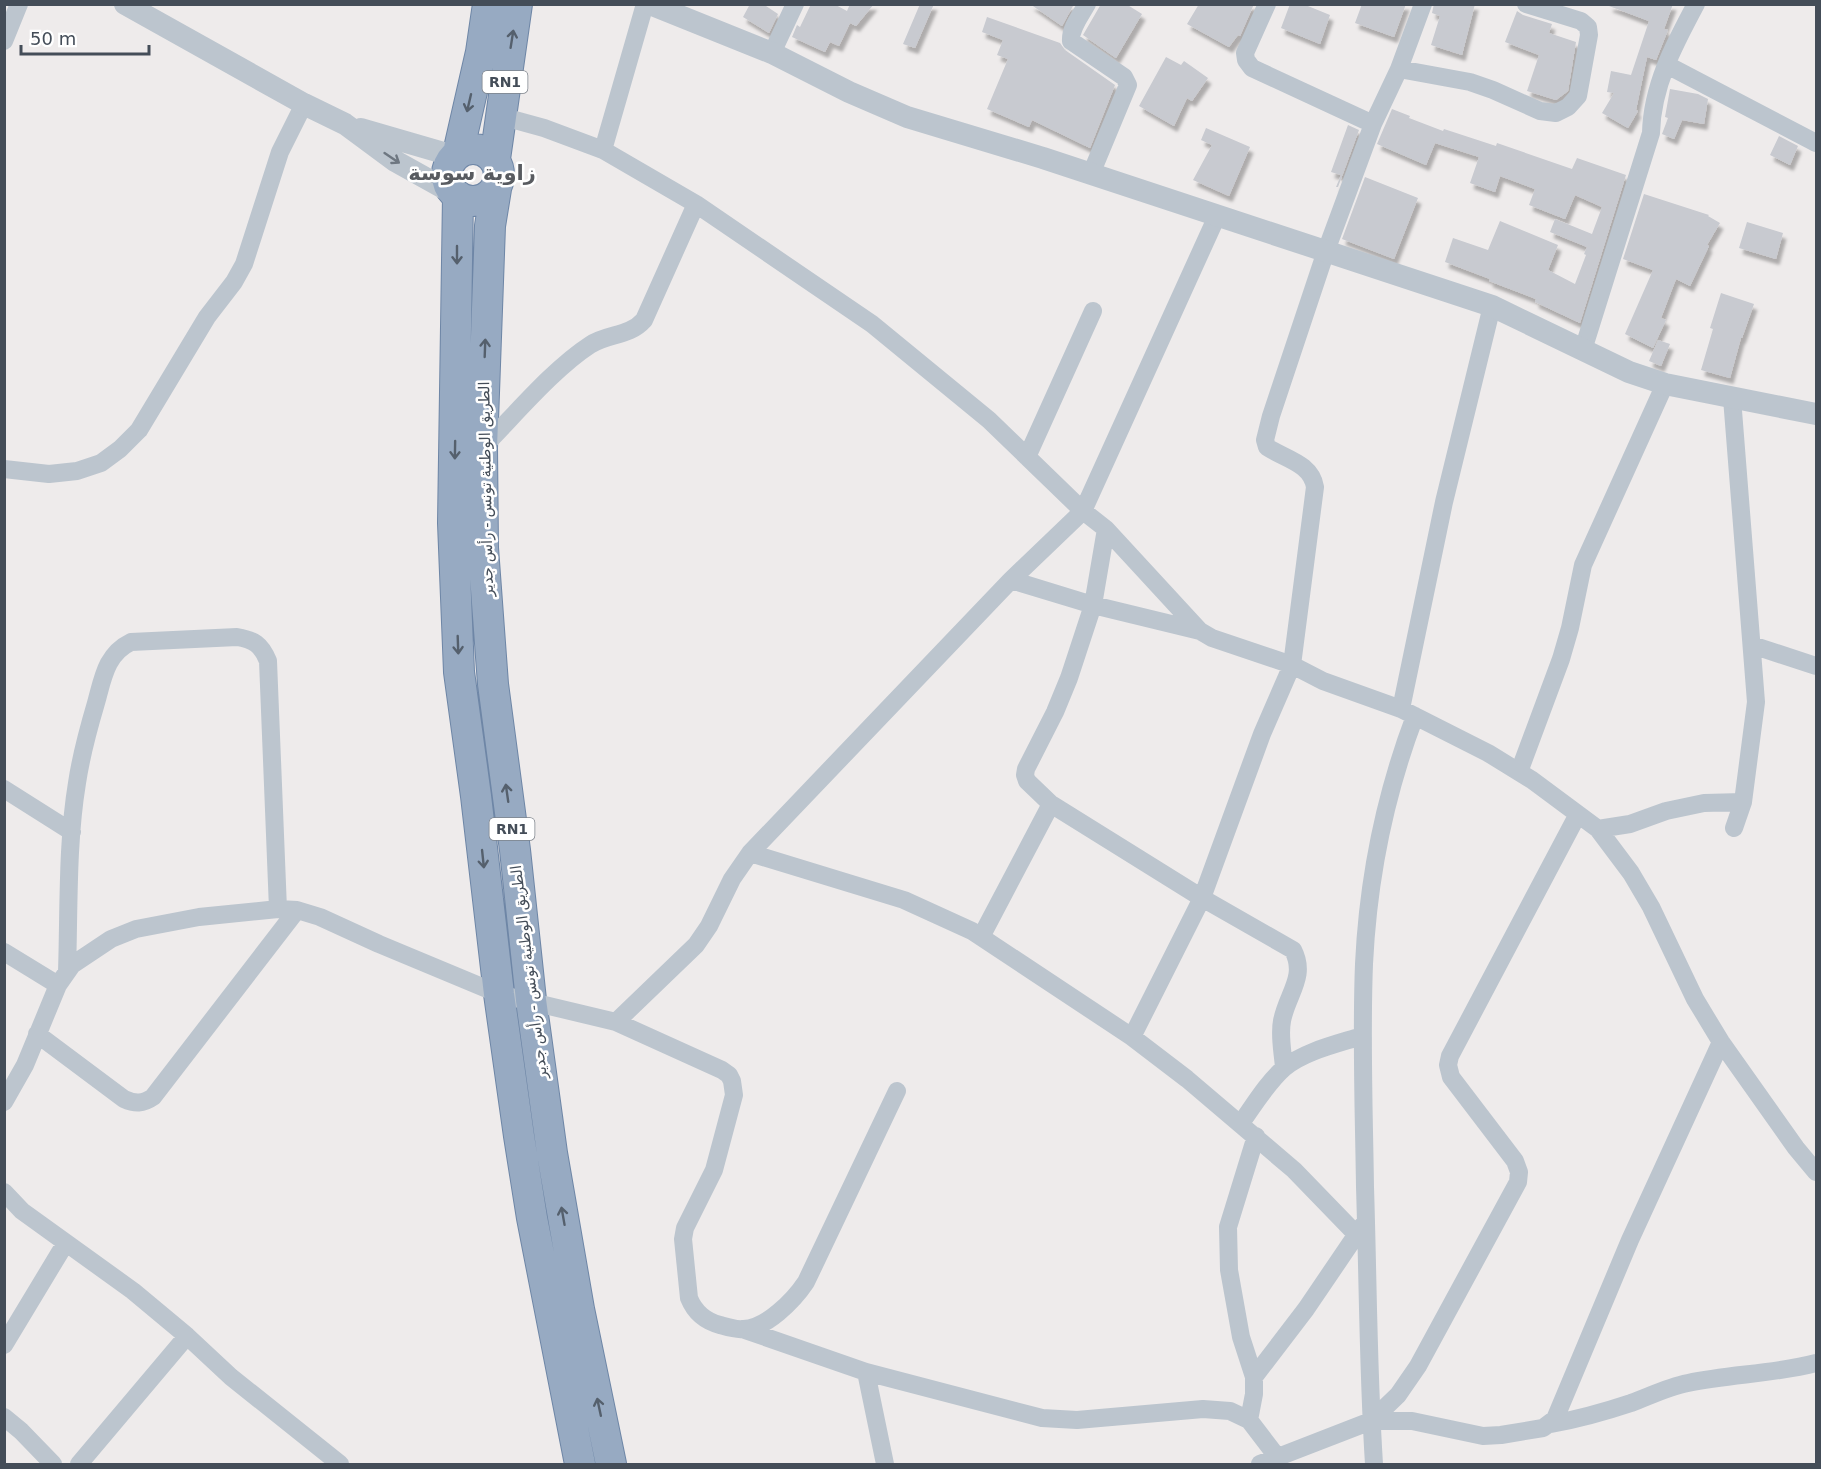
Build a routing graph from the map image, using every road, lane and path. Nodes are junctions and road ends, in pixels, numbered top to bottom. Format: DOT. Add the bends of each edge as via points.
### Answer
graph roads {
  1 [pos="19,4"];
  2 [pos="125,4"];
  3 [pos="488,4"];
  4 [pos="517,4"];
  5 [pos="645,4"];
  6 [pos="650,4"];
  7 [pos="795,4"];
  8 [pos="1087,4"];
  9 [pos="1268,4"];
  10 [pos="1423,4"];
  11 [pos="1526,4"];
  12 [pos="1695,4"];
  13 [pos="4,41"];
  14 [pos="772,53"];
  15 [pos="1667,65"];
  16 [pos="1399,69"];
  17 [pos="304,104"];
  18 [pos="500,116"];
  19 [pos="345,124"];
  20 [pos="1373,124"];
  21 [pos="1816,144"];
  22 [pos="603,150"];
  23 [pos="456,155"];
  24 [pos="495,159"];
  25 [pos="1091,174"];
  26 [pos="496,189"];
  27 [pos="457,196"];
  28 [pos="696,204"];
  29 [pos="1217,216"];
  30 [pos="1326,251"];
  31 [pos="1492,306"];
  32 [pos="1094,311"];
  33 [pos="1583,350"];
  34 [pos="1665,384"];
  35 [pos="1732,398"];
  36 [pos="1816,414"];
  37 [pos="482,448"];
  38 [pos="1027,457"];
  39 [pos="4,469"];
  40 [pos="1083,511"];
  41 [pos="1106,529"];
  42 [pos="1011,580"];
  43 [pos="1093,605"];
  44 [pos="1200,631"];
  45 [pos="1752,645"];
  46 [pos="1292,665"];
  47 [pos="1816,666"];
  48 [pos="1408,712"];
  49 [pos="1519,772"];
  50 [pos="4,789"];
  51 [pos="1743,802"];
  52 [pos="1051,804"];
  53 [pos="1578,814"];
  54 [pos="1734,828"];
  55 [pos="1598,829"];
  56 [pos="72,832"];
  57 [pos="750,853"];
  58 [pos="1202,898"];
  59 [pos="278,909"];
  60 [pos="297,910"];
  61 [pos="981,937"];
  62 [pos="4,952"];
  63 [pos="63,978"];
  64 [pos="499,994"];
  65 [pos="531,1000"];
  66 [pos="616,1022"];
  67 [pos="37,1034"];
  68 [pos="1362,1036"];
  69 [pos="1132,1037"];
  70 [pos="1721,1042"];
  71 [pos="1284,1068"];
  72 [pos="897,1091"];
  73 [pos="4,1102"];
  74 [pos="1241,1124"];
  75 [pos="1256,1136"];
  76 [pos="1816,1172"];
  77 [pos="4,1192"];
  78 [pos="1361,1228"];
  79 [pos="65,1244"];
  80 [pos="745,1330"];
  81 [pos="187,1336"];
  82 [pos="4,1345"];
  83 [pos="1816,1363"];
  84 [pos="866,1372"];
  85 [pos="1254,1377"];
  86 [pos="4,1418"];
  87 [pos="1249,1420"];
  88 [pos="1371,1421"];
  89 [pos="1551,1424"];
  90 [pos="1278,1458"];
  91 [pos="53,1464"];
  92 [pos="79,1464"];
  93 [pos="340,1464"];
  94 [pos="580,1464"];
  95 [pos="611,1464"];
  96 [pos="885,1464"];
  97 [pos="1260,1464"];
  98 [pos="1374,1464"];
  1 -- 13 [label="street"];
  2 -- 17 [label="street"];
  3 -- 23 [label="highway, RN1, one-way" via="481,52"];
  18 -- 4 [label="highway, RN1, one-way"];
  5 -- 22 [label="street"];
  6 -- 14 [label="street"];
  7 -- 14 [label="street"];
  8 -- 25 [label="street" via="1071,41 1124,77 1128,85"];
  9 -- 20 [label="street" via="1245,53 1252,68"];
  10 -- 16 [label="street"];
  11 -- 16 [label="street" via="1581,21 1588,27 1578,96 1568,107 1556,112 1540,111 1470,82"];
  12 -- 15 [label="street"];
  14 -- 25 [label="street" via="907,117"];
  15 -- 21 [label="street"];
  15 -- 33 [label="street" via="1657,89 1649,140"];
  16 -- 20 [label="street"];
  17 -- 19 [label="street"];
  17 -- 39 [label="street" via="280,152 244,264 139,430 101,464 77,471 49,474"];
  18 -- 22 [label="street"];
  18 -- 24 [label="highway, RN1"];
  19 -- 23 [label="street"];
  19 -- 27 [label="street, one-way" via="395,161"];
  20 -- 30 [label="street"];
  22 -- 28 [label="street"];
  23 -- 24 [label="highway" via="474,148"];
  23 -- 27 [label="highway, RN1" via="447,176"];
  24 -- 26 [label="highway, RN1" via="500,174"];
  25 -- 29 [label="street"];
  26 -- 27 [label="highway" via="483,200"];
  37 -- 26 [label="highway, الطريق الوطنية تونس - رأس جدير / RN1, one-way" via="490,226"];
  27 -- 64 [label="highway, الطريق الوطنية تونس - رأس جدير / RN1, one-way" via="453,523 459,672"];
  28 -- 37 [label="street" via="637,328 589,345"];
  28 -- 38 [label="street" via="872,324 989,420"];
  29 -- 30 [label="street"];
  29 -- 40 [label="street"];
  30 -- 31 [label="street"];
  30 -- 46 [label="street" via="1265,440 1267,447 1308,470 1314,478"];
  31 -- 33 [label="street"];
  31 -- 48 [label="street" via="1444,502"];
  32 -- 38 [label="street"];
  33 -- 34 [label="street"];
  34 -- 35 [label="street"];
  34 -- 49 [label="street" via="1583,565 1561,659"];
  35 -- 36 [label="street"];
  35 -- 45 [label="street"];
  65 -- 37 [label="highway, الطريق الوطنية تونس - رأس جدير / RN1, one-way" via="493,684 483,548"];
  38 -- 40 [label="street"];
  40 -- 41 [label="street"];
  40 -- 42 [label="street"];
  41 -- 43 [label="street"];
  41 -- 44 [label="street"];
  42 -- 43 [label="street"];
  42 -- 57 [label="street"];
  43 -- 44 [label="street"];
  43 -- 52 [label="street" via="1055,712 1026,769 1027,782"];
  44 -- 46 [label="street"];
  45 -- 47 [label="street"];
  45 -- 51 [label="street" via="1756,702"];
  46 -- 48 [label="street" via="1323,681"];
  46 -- 58 [label="street" via="1262,734"];
  48 -- 49 [label="street"];
  48 -- 68 [label="street" via="1381,828 1370,902"];
  49 -- 53 [label="street"];
  50 -- 56 [label="street"];
  51 -- 54 [label="street"];
  51 -- 55 [label="street" via="1704,803"];
  52 -- 58 [label="street"];
  52 -- 61 [label="street"];
  53 -- 55 [label="street"];
  53 -- 88 [label="street" via="1448,1065 1451,1077 1515,1161 1518,1182 1409,1382"];
  55 -- 70 [label="street" via="1651,907 1695,999"];
  56 -- 59 [label="street" via="76,785 86,740 106,668 120,648 131,642 237,637 250,640 260,644 268,661"];
  56 -- 63 [label="street"];
  57 -- 61 [label="street" via="904,900"];
  57 -- 66 [label="street" via="696,945"];
  58 -- 69 [label="street"];
  58 -- 71 [label="street" via="1293,950 1298,959 1299,972 1282,1018"];
  59 -- 60 [label="street"];
  59 -- 63 [label="street" via="199,917 136,929 111,939 72,965"];
  60 -- 64 [label="street"];
  60 -- 67 [label="street" via="153,1097 146,1101 124,1099"];
  61 -- 69 [label="street"];
  62 -- 63 [label="street"];
  63 -- 67 [label="street"];
  64 -- 65 [label="street"];
  64 -- 94 [label="highway, الطريق الوطنية تونس - رأس جدير / RN1" via="532,1218"];
  65 -- 66 [label="street"];
  95 -- 65 [label="highway, الطريق الوطنية تونس - رأس جدير / RN1, one-way" via="577,1298"];
  66 -- 80 [label="street" via="722,1071 732,1081 734,1095 721,1150 683,1239 692,1306 707,1321"];
  67 -- 73 [label="street"];
  68 -- 71 [label="street"];
  68 -- 78 [label="street"];
  69 -- 74 [label="street"];
  70 -- 76 [label="street"];
  70 -- 89 [label="street"];
  71 -- 74 [label="street"];
  72 -- 80 [label="street" via="806,1282 787,1306"];
  74 -- 75 [label="street"];
  75 -- 78 [label="street"];
  75 -- 85 [label="street" via="1227,1227 1228,1270 1241,1337"];
  77 -- 79 [label="street"];
  78 -- 85 [label="street"];
  78 -- 88 [label="street"];
  79 -- 81 [label="street"];
  79 -- 82 [label="street"];
  80 -- 84 [label="street"];
  81 -- 92 [label="street"];
  81 -- 93 [label="street" via="231,1377"];
  83 -- 89 [label="street" via="1690,1382 1582,1419"];
  84 -- 87 [label="street" via="1042,1418 1077,1420 1203,1409 1230,1411"];
  84 -- 96 [label="street"];
  85 -- 87 [label="street"];
  86 -- 91 [label="street"];
  87 -- 90 [label="street"];
  88 -- 89 [label="street" via="1412,1421 1482,1436"];
  88 -- 90 [label="street"];
  88 -- 98 [label="street"];
  90 -- 97 [label="street"];
}
